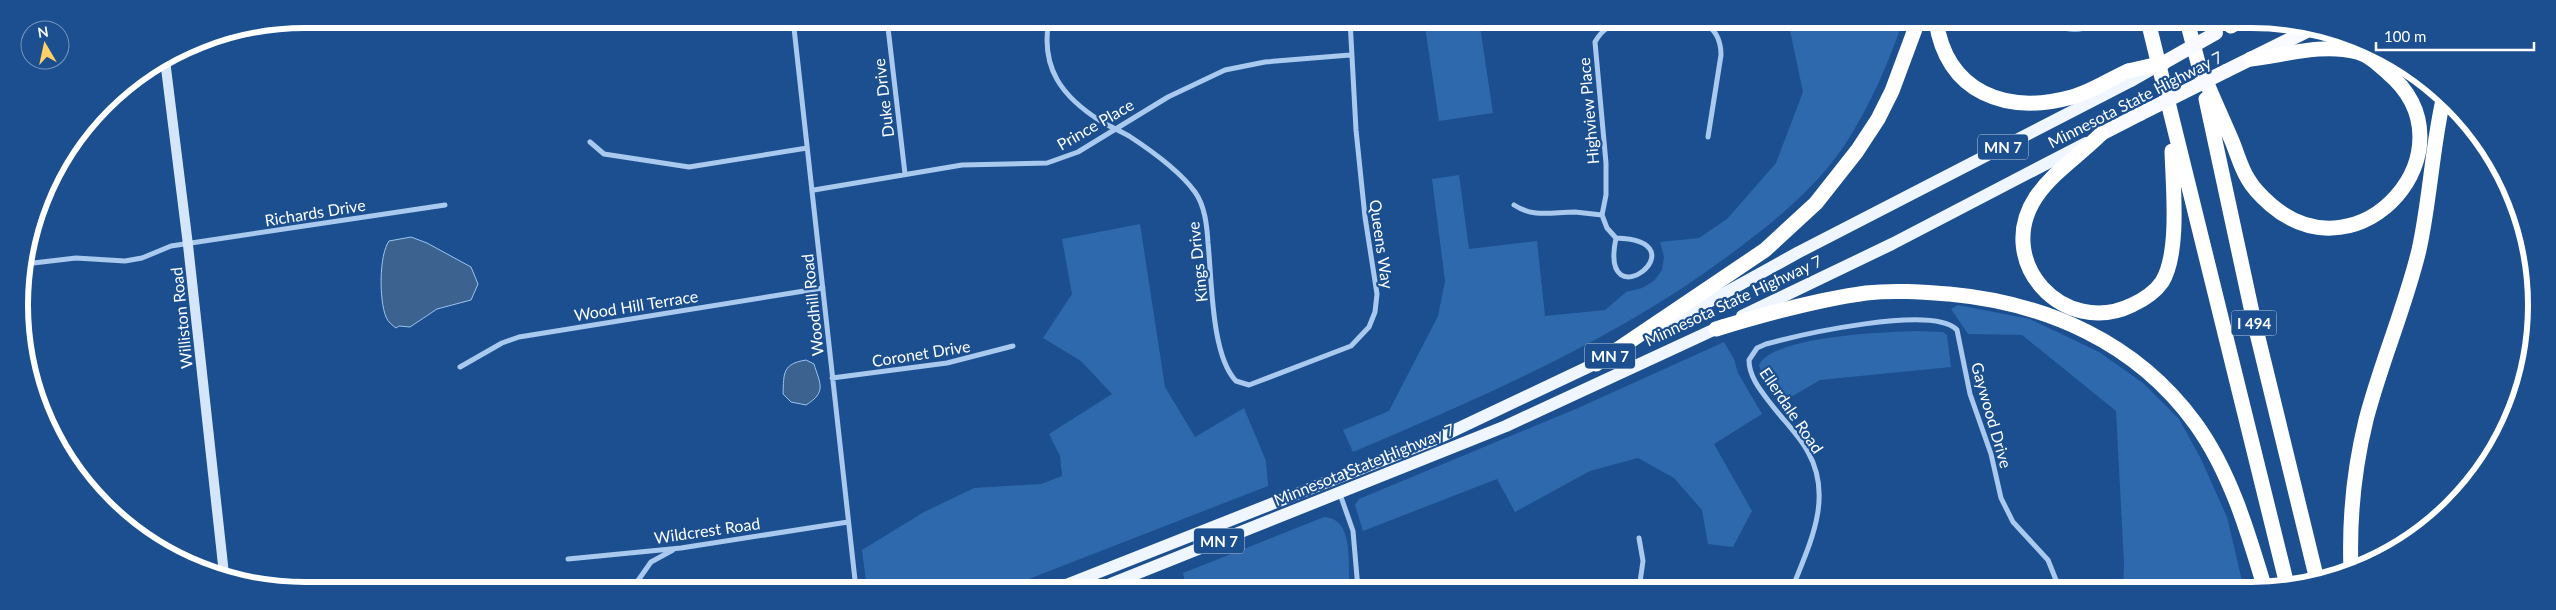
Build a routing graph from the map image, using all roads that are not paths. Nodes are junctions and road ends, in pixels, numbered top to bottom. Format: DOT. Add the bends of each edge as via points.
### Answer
graph roads {
  1 [pos="794,28"];
  2 [pos="888,28"];
  3 [pos="1048,28"];
  4 [pos="1350,28"];
  5 [pos="1608,28"];
  6 [pos="1711,28"];
  7 [pos="1915,28"];
  8 [pos="1938,28"];
  9 [pos="2141,28"];
  10 [pos="2150,28"];
  11 [pos="2189,28"];
  12 [pos="2227,28"];
  13 [pos="2304,33"];
  14 [pos="2155,49"];
  15 [pos="1350,55"];
  16 [pos="2251,60"];
  17 [pos="2163,63"];
  18 [pos="2198,64"];
  19 [pos="166,65"];
  20 [pos="2129,76"];
  21 [pos="2442,104"];
  22 [pos="2172,125"];
  23 [pos="1114,128"];
  24 [pos="2101,134"];
  25 [pos="1708,137"];
  26 [pos="590,142"];
  27 [pos="807,148"];
  28 [pos="904,174"];
  29 [pos="814,190"];
  30 [pos="445,205"];
  31 [pos="1514,205"];
  32 [pos="1602,215"];
  33 [pos="1616,238"];
  34 [pos="188,245"];
  35 [pos="31,263"];
  36 [pos="823,288"];
  37 [pos="1716,329"];
  38 [pos="1013,346"];
  39 [pos="1749,360"];
  40 [pos="1596,364"];
  41 [pos="460,367"];
  42 [pos="832,378"];
  43 [pos="1242,384"];
  44 [pos="1340,493"];
  45 [pos="848,522"];
  46 [pos="1638,538"];
  47 [pos="681,548"];
  48 [pos="568,560"];
  49 [pos="2351,564"];
  50 [pos="224,570"];
  51 [pos="2316,575"];
  52 [pos="2286,580"];
  53 [pos="637,582"];
  54 [pos="855,582"];
  55 [pos="1074,582"];
  56 [pos="1116,582"];
  57 [pos="1357,582"];
  58 [pos="1640,582"];
  59 [pos="1794,582"];
  60 [pos="2056,582"];
  61 [pos="2263,582"];
  1 -- 27 [label="street, Woodhill Road"];
  2 -- 28 [label="street, Duke Drive"];
  3 -- 23 [label="street, Kings Drive" via="1047,46 1053,75 1069,97"];
  4 -- 15 [label="street, Queens Way"];
  5 -- 32 [label="street, Highview Place" via="1595,42 1606,163 1606,196"];
  6 -- 25 [label="street" via="1721,42 1721,55"];
  7 -- 40 [label="highway" via="1878,119 1816,203 1765,250"];
  8 -- 20 [label="highway" via="1942,48 1952,65 1974,88 2008,103 2041,103 2074,96"];
  9 -- 14 [label="highway"];
  10 -- 14 [label="highway, I 494"];
  11 -- 18 [label="highway, I 494"];
  12 -- 17 [label="highway, Minnesota State Highway 7, bridge"];
  13 -- 16 [label="highway, Minnesota State Highway 7 / MN 7"];
  14 -- 22 [label="highway, I 494"];
  15 -- 23 [label="street, Prince Place" via="1265,62 1225,70 1190,85"];
  15 -- 43 [label="street, Queens Way" via="1365,217 1377,294 1373,320 1358,341 1344,350 1255,384"];
  16 -- 18 [label="highway" via="2320,49 2358,52 2375,61 2393,77 2404,88 2411,103 2418,123 2419,144 2413,171 2396,198 2381,212 2356,224 2336,228 2312,226 2292,219 2270,205 2248,180"];
  16 -- 24 [label="highway, Minnesota State Highway 7 / MN 7, bridge"];
  17 -- 20 [label="highway, bridge"];
  18 -- 51 [label="highway, I 494" via="2253,317"];
  19 -- 34 [label="main road, Williston Road"];
  20 -- 40 [label="main road, Minnesota State Highway 7 / MN 7"];
  21 -- 49 [label="highway" via="2419,248 2359,453 2350,519"];
  22 -- 24 [label="highway" via="2172,257 2161,282 2144,300 2119,312 2097,315 2070,310 2036,281 2028,266 2024,231 2035,198 2061,168"];
  22 -- 52 [label="highway, I 494"];
  23 -- 28 [label="street, Prince Place" via="1078,152 1047,163 973,164"];
  23 -- 43 [label="street, Kings Drive" via="1175,171 1197,195 1207,226 1222,359 1230,375"];
  24 -- 37 [label="main road, Minnesota State Highway 7 / MN 7" via="1892,244"];
  26 -- 27 [label="street" via="604,154 688,167"];
  27 -- 29 [label="street, Woodhill Road"];
  28 -- 29 [label="street, Prince Place"];
  29 -- 36 [label="street, Woodhill Road"];
  30 -- 34 [label="street, Richards Drive"];
  31 -- 32 [label="street" via="1538,215 1576,212"];
  32 -- 33 [label="street"];
  33 -- 33 [label="street" via="1613,255 1616,267 1623,274 1632,277 1649,268 1649,249 1640,241"];
  34 -- 35 [label="street, Richards Drive" via="171,246 142,258 124,261 76,258"];
  34 -- 50 [label="main road, Williston Road"];
  36 -- 41 [label="street, Wood Hill Terrace" via="519,336"];
  36 -- 42 [label="street, Woodhill Road"];
  37 -- 44 [label="main road, Minnesota State Highway 7 / MN 7" via="1506,426"];
  37 -- 61 [label="highway" via="1793,306 1866,293 1911,291 2012,304 2056,316 2082,328 2131,358 2174,398 2195,423 2233,493"];
  38 -- 42 [label="street, Coronet Drive" via="947,363"];
  39 -- 59 [label="street, Ellerdale Road" via="1752,375 1761,391 1809,453 1819,485 1819,512"];
  39 -- 60 [label="street, Gaywood Drive" via="1757,348 1766,344 1850,325 1902,322 1952,325 2001,498 2013,522 2048,560"];
  40 -- 55 [label="main road, Minnesota State Highway 7 / MN 7" via="1436,440"];
  42 -- 45 [label="street, Woodhill Road"];
  44 -- 56 [label="main road, Minnesota State Highway 7 / MN 7"];
  44 -- 57 [label="street" via="1353,531"];
  45 -- 47 [label="street, Wildcrest Road"];
  45 -- 54 [label="street, Woodhill Road"];
  46 -- 58 [label="street" via="1643,561"];
  47 -- 48 [label="street, Wildcrest Road"];
  47 -- 53 [label="street" via="651,562"];
}
